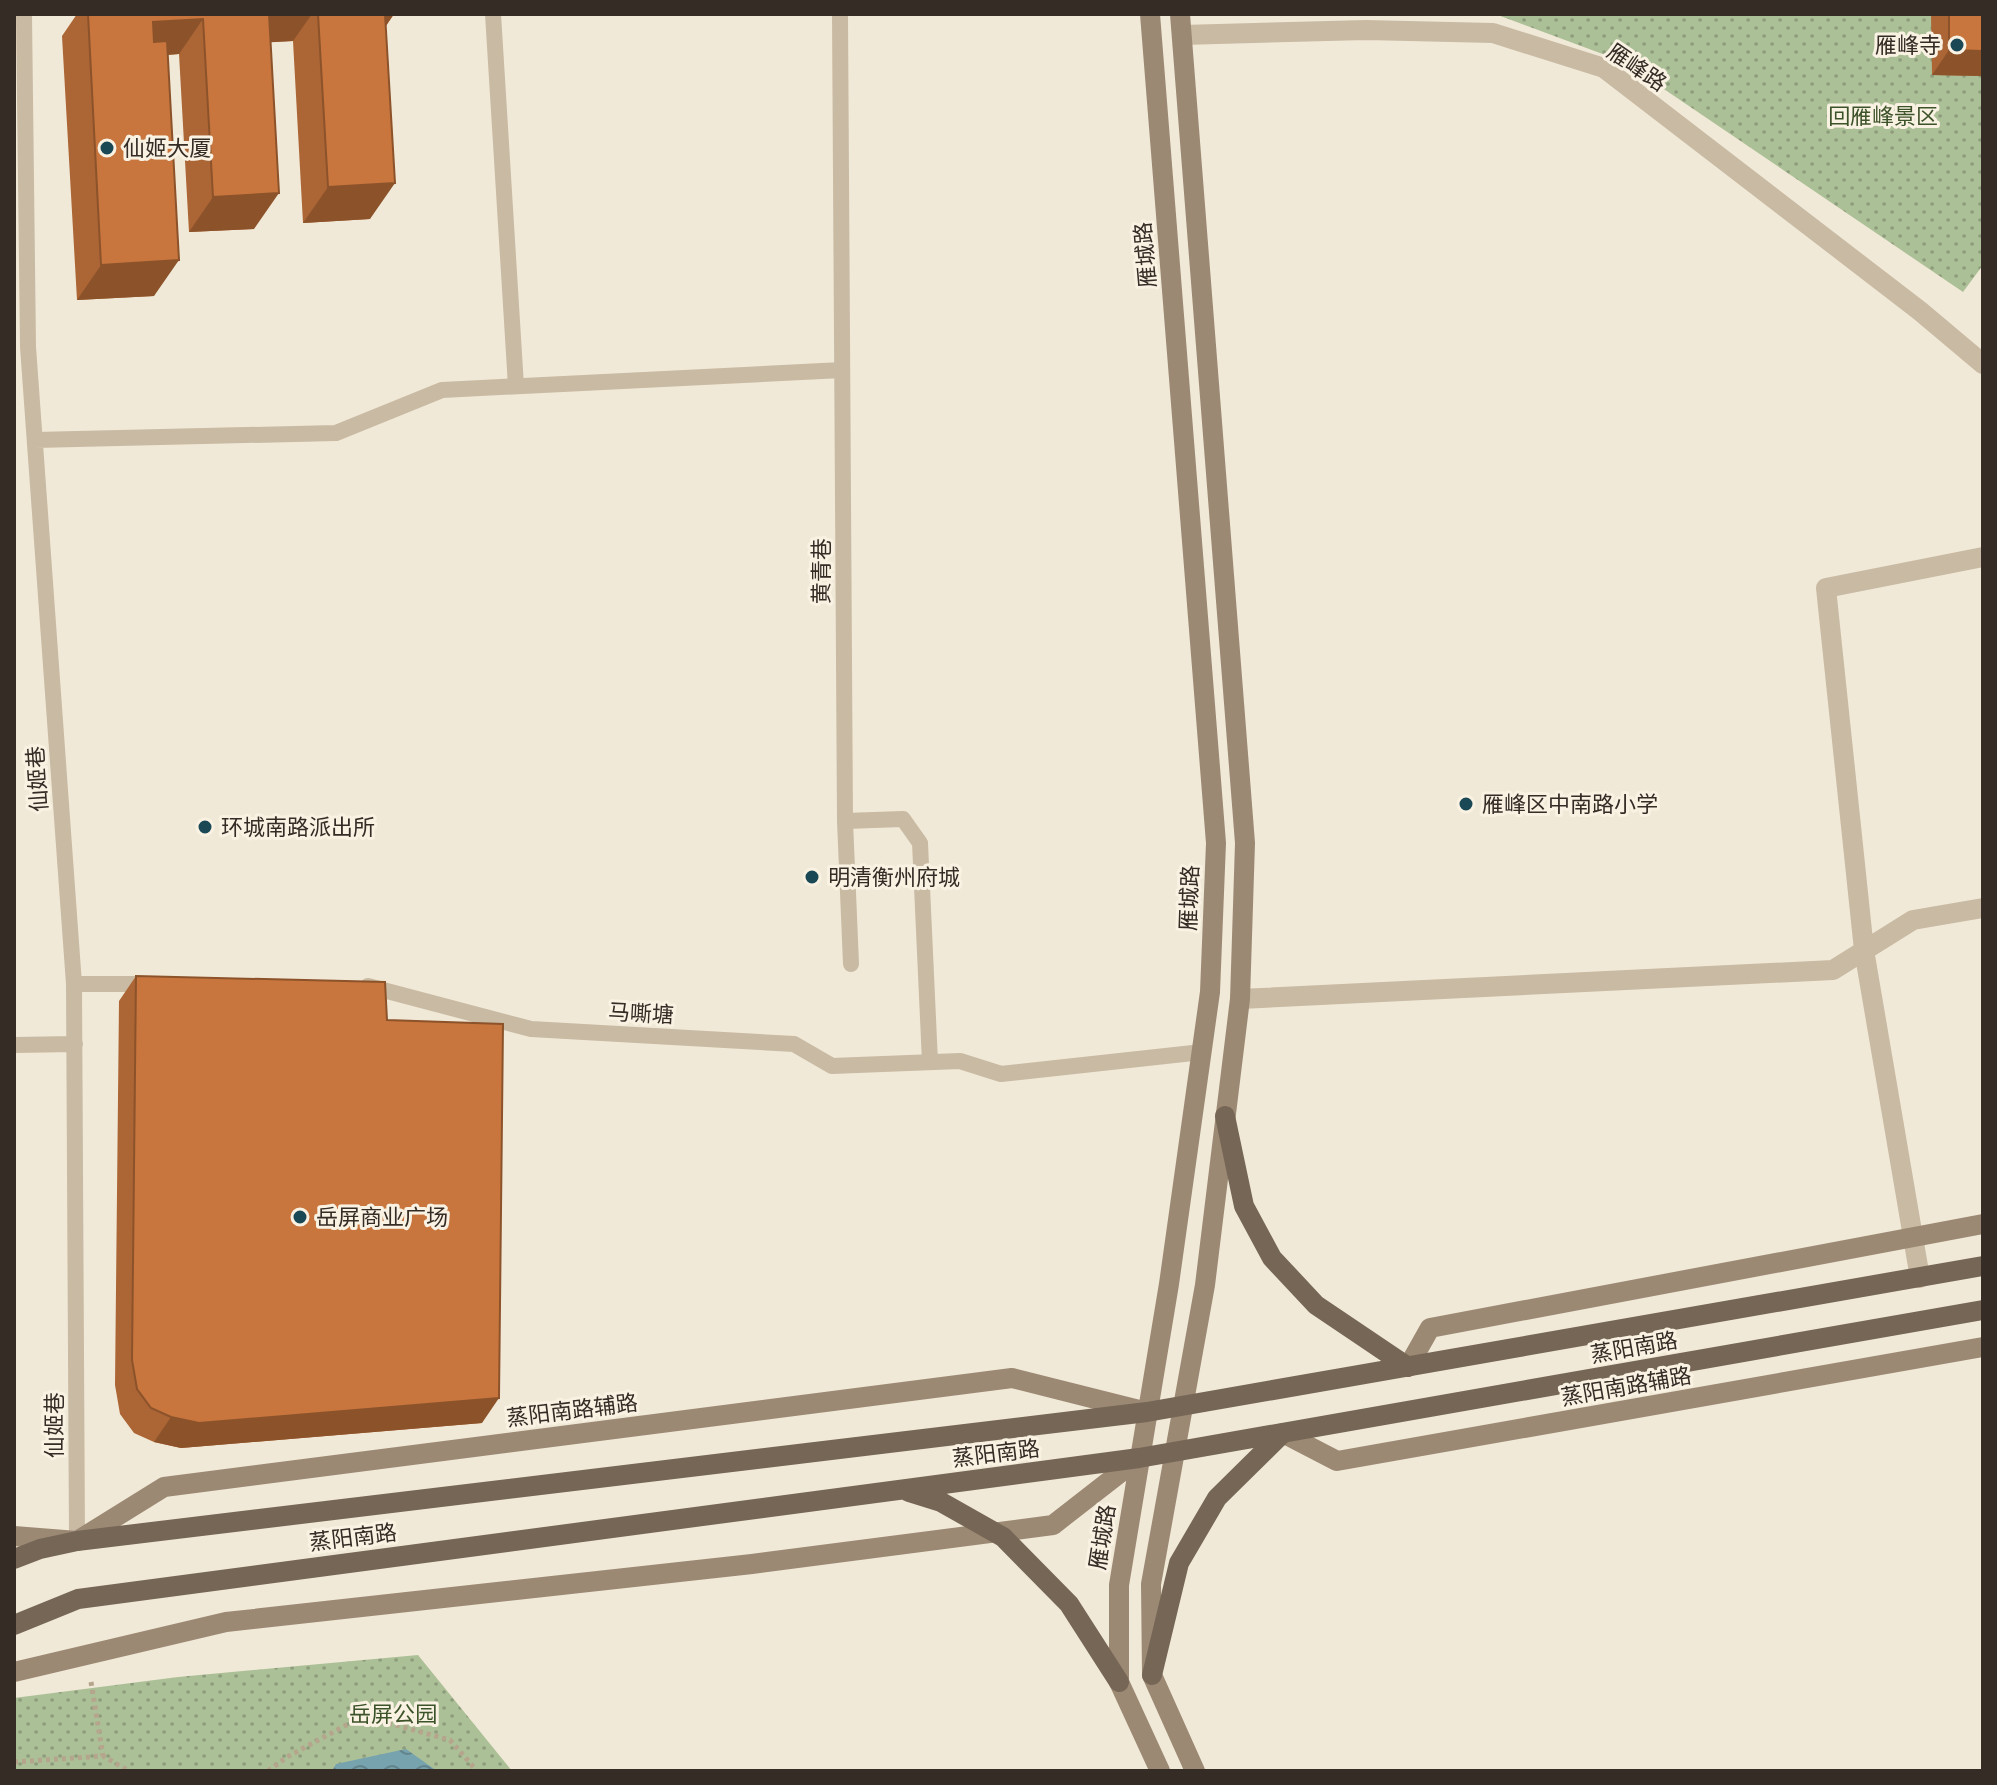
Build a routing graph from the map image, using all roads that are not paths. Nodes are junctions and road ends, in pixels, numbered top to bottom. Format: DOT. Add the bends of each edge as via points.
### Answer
graph roads {
  1 [pos="24,14"];
  2 [pos="493,14"];
  3 [pos="840,14"];
  4 [pos="1150,14"];
  5 [pos="1181,24"];
  6 [pos="1983,364"];
  7 [pos="842,370"];
  8 [pos="516,386"];
  9 [pos="35,440"];
  10 [pos="1983,557"];
  11 [pos="845,821"];
  12 [pos="1983,908"];
  13 [pos="1864,950"];
  14 [pos="851,964"];
  15 [pos="74,984"];
  16 [pos="170,984"];
  17 [pos="346,984"];
  18 [pos="1240,999"];
  19 [pos="75,1044"];
  20 [pos="14,1045"];
  21 [pos="1202,1052"];
  22 [pos="930,1062"];
  23 [pos="1225,1116"];
  24 [pos="1983,1224"];
  25 [pos="1913,1237"];
  26 [pos="1983,1266"];
  27 [pos="1920,1278"];
  28 [pos="1983,1310"];
  29 [pos="1983,1347"];
  30 [pos="1408,1367"];
  31 [pos="1183,1406"];
  32 [pos="1147,1412"];
  33 [pos="1283,1433"];
  34 [pos="1174,1452"];
  35 [pos="1139,1458"];
  36 [pos="901,1489"];
  37 [pos="995,1532"];
  38 [pos="14,1536"];
  39 [pos="77,1541"];
  40 [pos="14,1559"];
  41 [pos="14,1625"];
  42 [pos="14,1672"];
  43 [pos="1152,1675"];
  44 [pos="1119,1682"];
  45 [pos="1160,1771"];
  46 [pos="1195,1771"];
  1 -- 9 [label="lane, 仙姬巷" via="28,347"];
  2 -- 8 [label="lane"];
  3 -- 7 [label="lane, 黄青巷"];
  4 -- 21 [label="main road, 雁城路" via="1216,843"];
  5 -- 6 [label="street, 雁峰路" via="1493,33 1604,68"];
  5 -- 18 [label="main road" via="1245,843"];
  7 -- 8 [label="lane"];
  7 -- 11 [label="lane, 黄青巷"];
  8 -- 9 [label="lane" via="442,390 336,433"];
  9 -- 15 [label="lane, 仙姬巷"];
  10 -- 13 [label="street" via="1826,588"];
  11 -- 14 [label="lane, 黄青巷"];
  11 -- 22 [label="lane" via="903,819 920,843"];
  12 -- 13 [label="street" via="1913,920"];
  13 -- 18 [label="street" via="1833,970"];
  13 -- 25 [label="street"];
  15 -- 16 [label="lane"];
  15 -- 19 [label="lane, 仙姬巷"];
  17 -- 22 [label="lane, 马嘶塘" via="531,1029 794,1044 832,1066"];
  18 -- 23 [label="main road"];
  19 -- 20 [label="lane"];
  19 -- 39 [label="lane, 仙姬巷"];
  21 -- 22 [label="lane, 马嘶塘" via="1001,1074 960,1061"];
  21 -- 32 [label="main road, 雁城路"];
  23 -- 30 [label="main road" via="1244,1206 1272,1258 1316,1305"];
  23 -- 31 [label="main road" via="1205,1285"];
  24 -- 25 [label="main road"];
  25 -- 27 [label="street"];
  25 -- 30 [label="main road" via="1430,1328"];
  26 -- 27 [label="main road, 蒸阳南路"];
  27 -- 30 [label="main road, 蒸阳南路"];
  28 -- 33 [label="main road, 蒸阳南路"];
  29 -- 33 [label="main road, 蒸阳南路辅路" via="1337,1461"];
  30 -- 31 [label="main road, 蒸阳南路"];
  31 -- 32 [label="main road, 蒸阳南路"];
  31 -- 34 [label="main road"];
  32 -- 35 [label="main road, 雁城路"];
  32 -- 39 [label="main road, 蒸阳南路"];
  32 -- 39 [label="main road, 蒸阳南路辅路" via="1012,1378 164,1487"];
  33 -- 34 [label="main road, 蒸阳南路"];
  33 -- 43 [label="main road" via="1217,1498 1179,1563"];
  34 -- 35 [label="main road, 蒸阳南路"];
  34 -- 43 [label="main road" via="1151,1584"];
  35 -- 36 [label="main road, 蒸阳南路"];
  35 -- 37 [label="main road" via="1053,1525"];
  35 -- 44 [label="main road, 雁城路" via="1119,1585"];
  36 -- 37 [label="main road" via="941,1502"];
  36 -- 41 [label="main road, 蒸阳南路" via="78,1599"];
  37 -- 42 [label="main road" via="226,1622"];
  37 -- 44 [label="main road" via="1069,1604"];
  38 -- 39 [label="main road"];
  39 -- 40 [label="main road, 蒸阳南路"];
  43 -- 46 [label="main road"];
  44 -- 45 [label="main road, 雁城路"];
}
